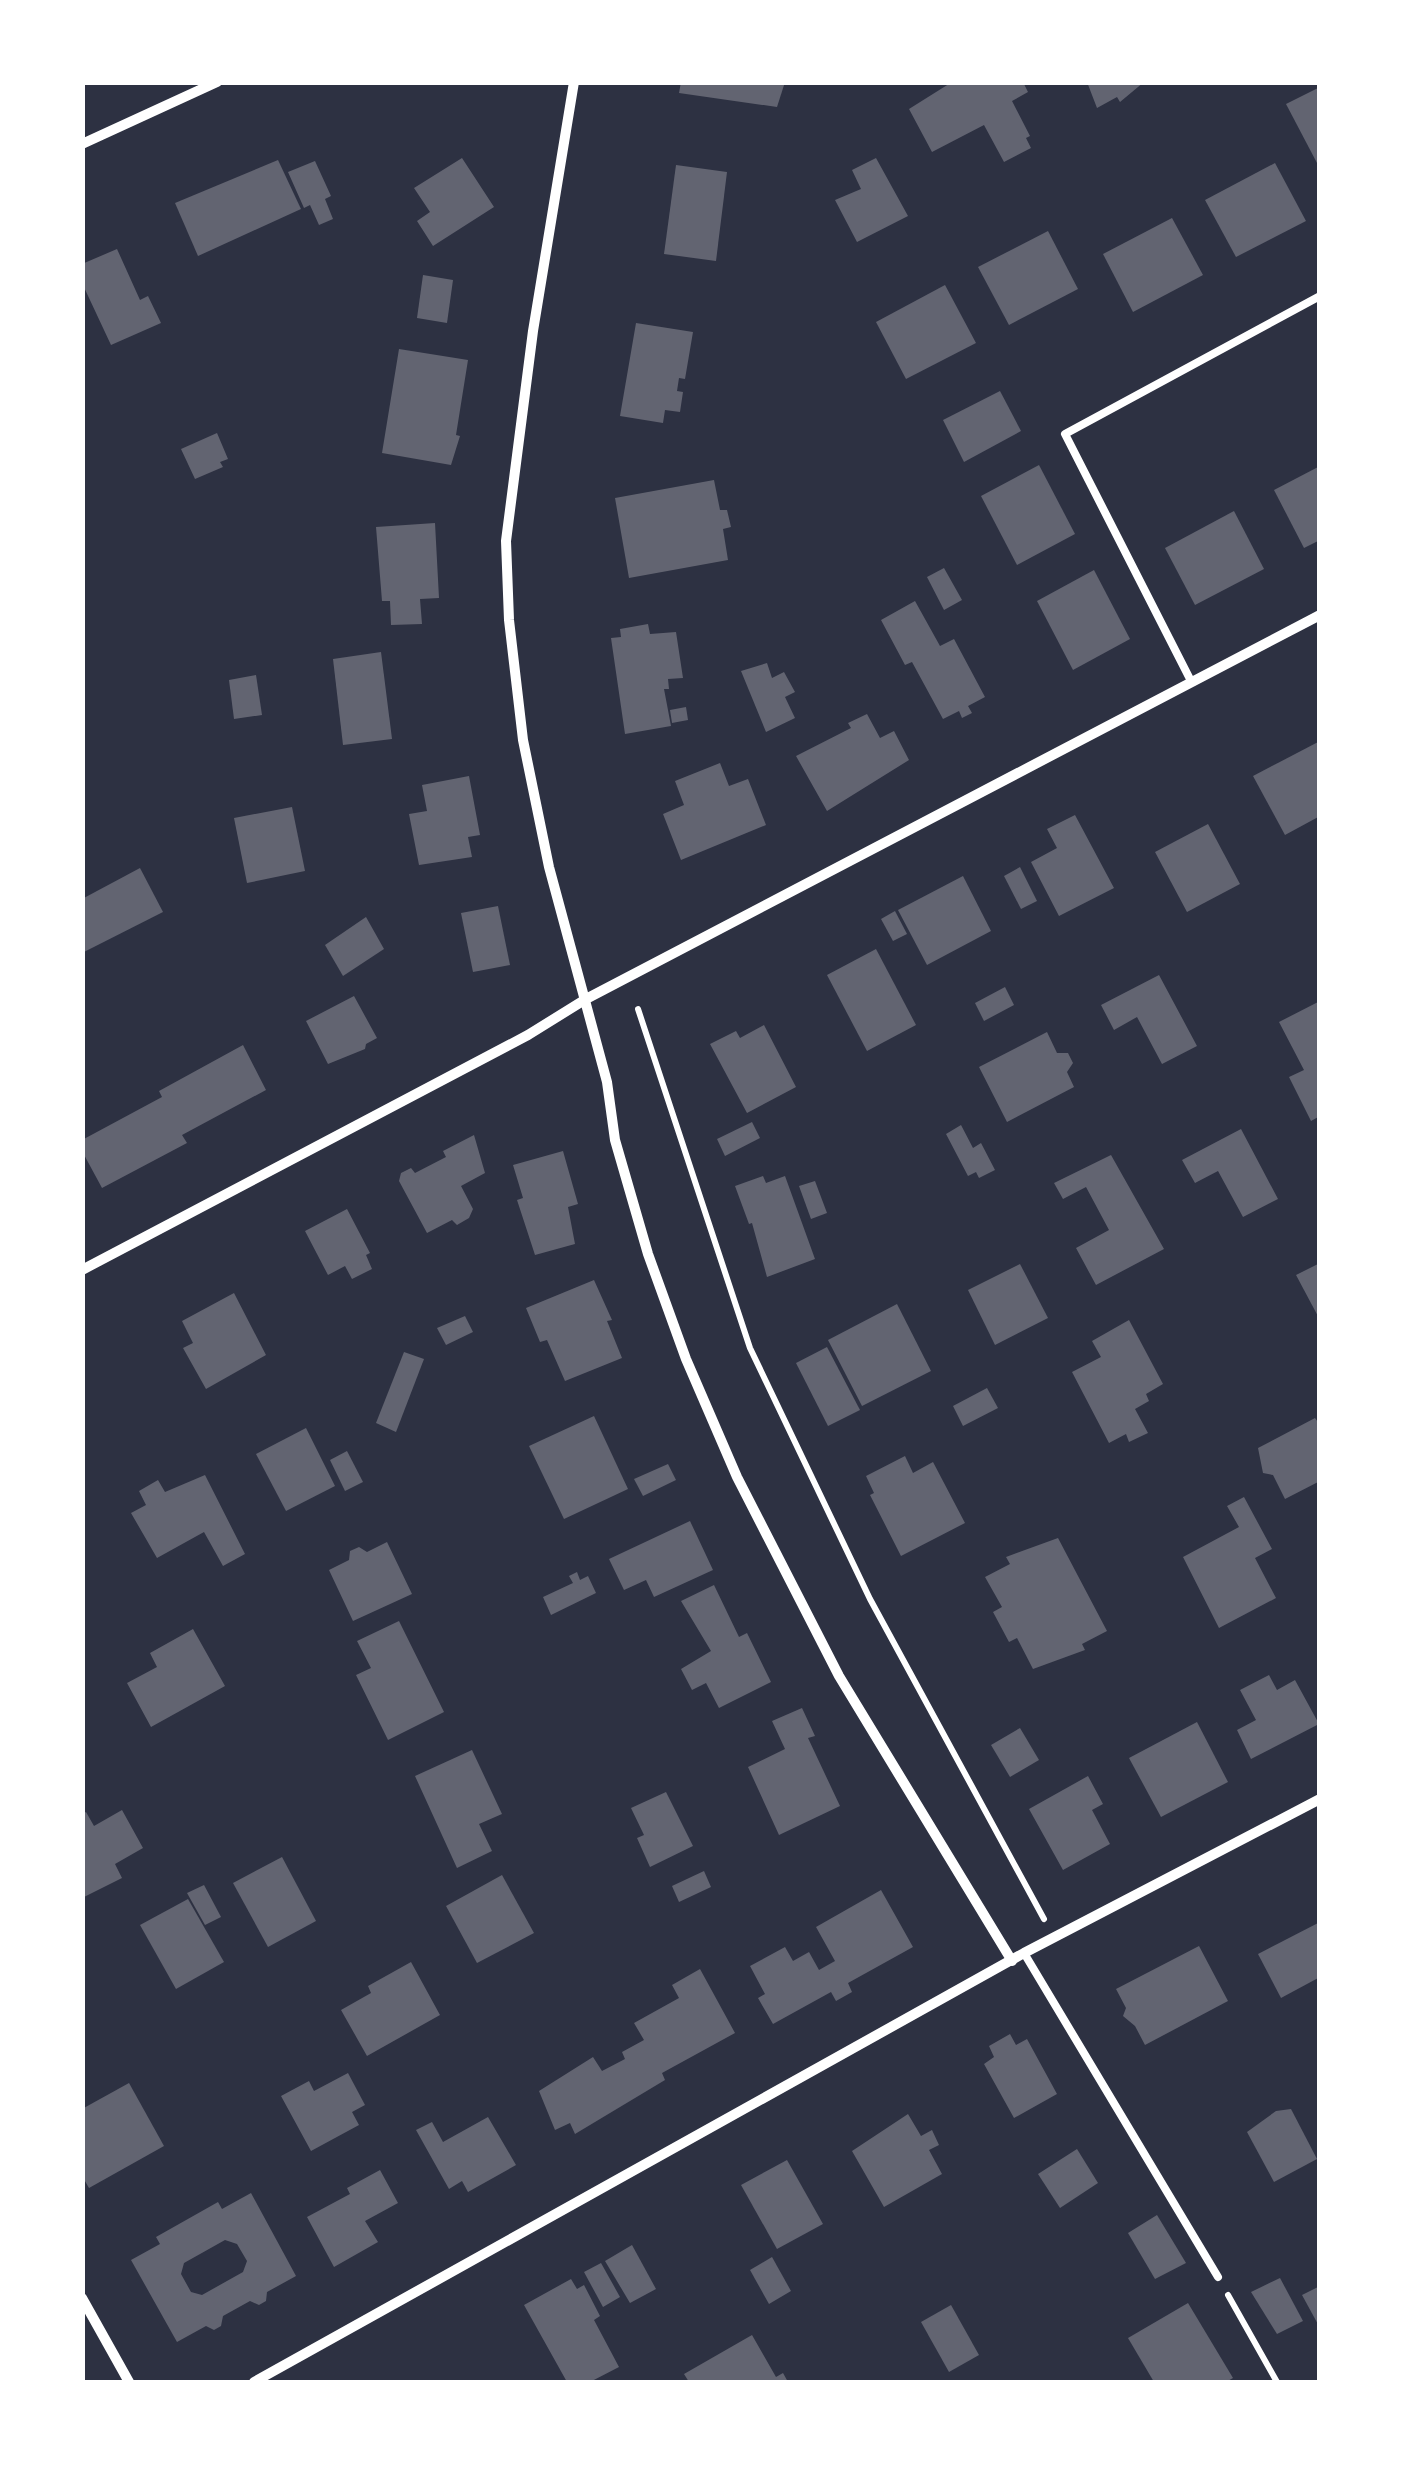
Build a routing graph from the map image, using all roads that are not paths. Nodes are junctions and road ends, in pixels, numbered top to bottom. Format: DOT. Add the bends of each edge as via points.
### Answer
graph roads {
  1 [pos="218,82"];
  2 [pos="574,82"];
  3 [pos="82,144"];
  4 [pos="1320,296"];
  5 [pos="1320,614"];
  6 [pos="1191,681"];
  7 [pos="586,999"];
  8 [pos="82,1270"];
  9 [pos="1320,1799"];
  10 [pos="1024,1954"];
  11 [pos="1012,1961"];
  12 [pos="1218,2277"];
  13 [pos="82,2298"];
  14 [pos="129,2382"];
  15 [pos="254,2382"];
  1 -- 3 [label="street"];
  2 -- 7 [label="street" via="506,541 523,740"];
  4 -- 6 [label="lane" via="1064,434"];
  5 -- 6 [label="street"];
  6 -- 7 [label="street"];
  7 -- 8 [label="street"];
  7 -- 11 [label="street" via="615,1140 648,1254 736,1477 862,1716"];
  9 -- 10 [label="street"];
  10 -- 11 [label="street"];
  10 -- 12 [label="lane"];
  11 -- 15 [label="street"];
  13 -- 14 [label="street"];
}
